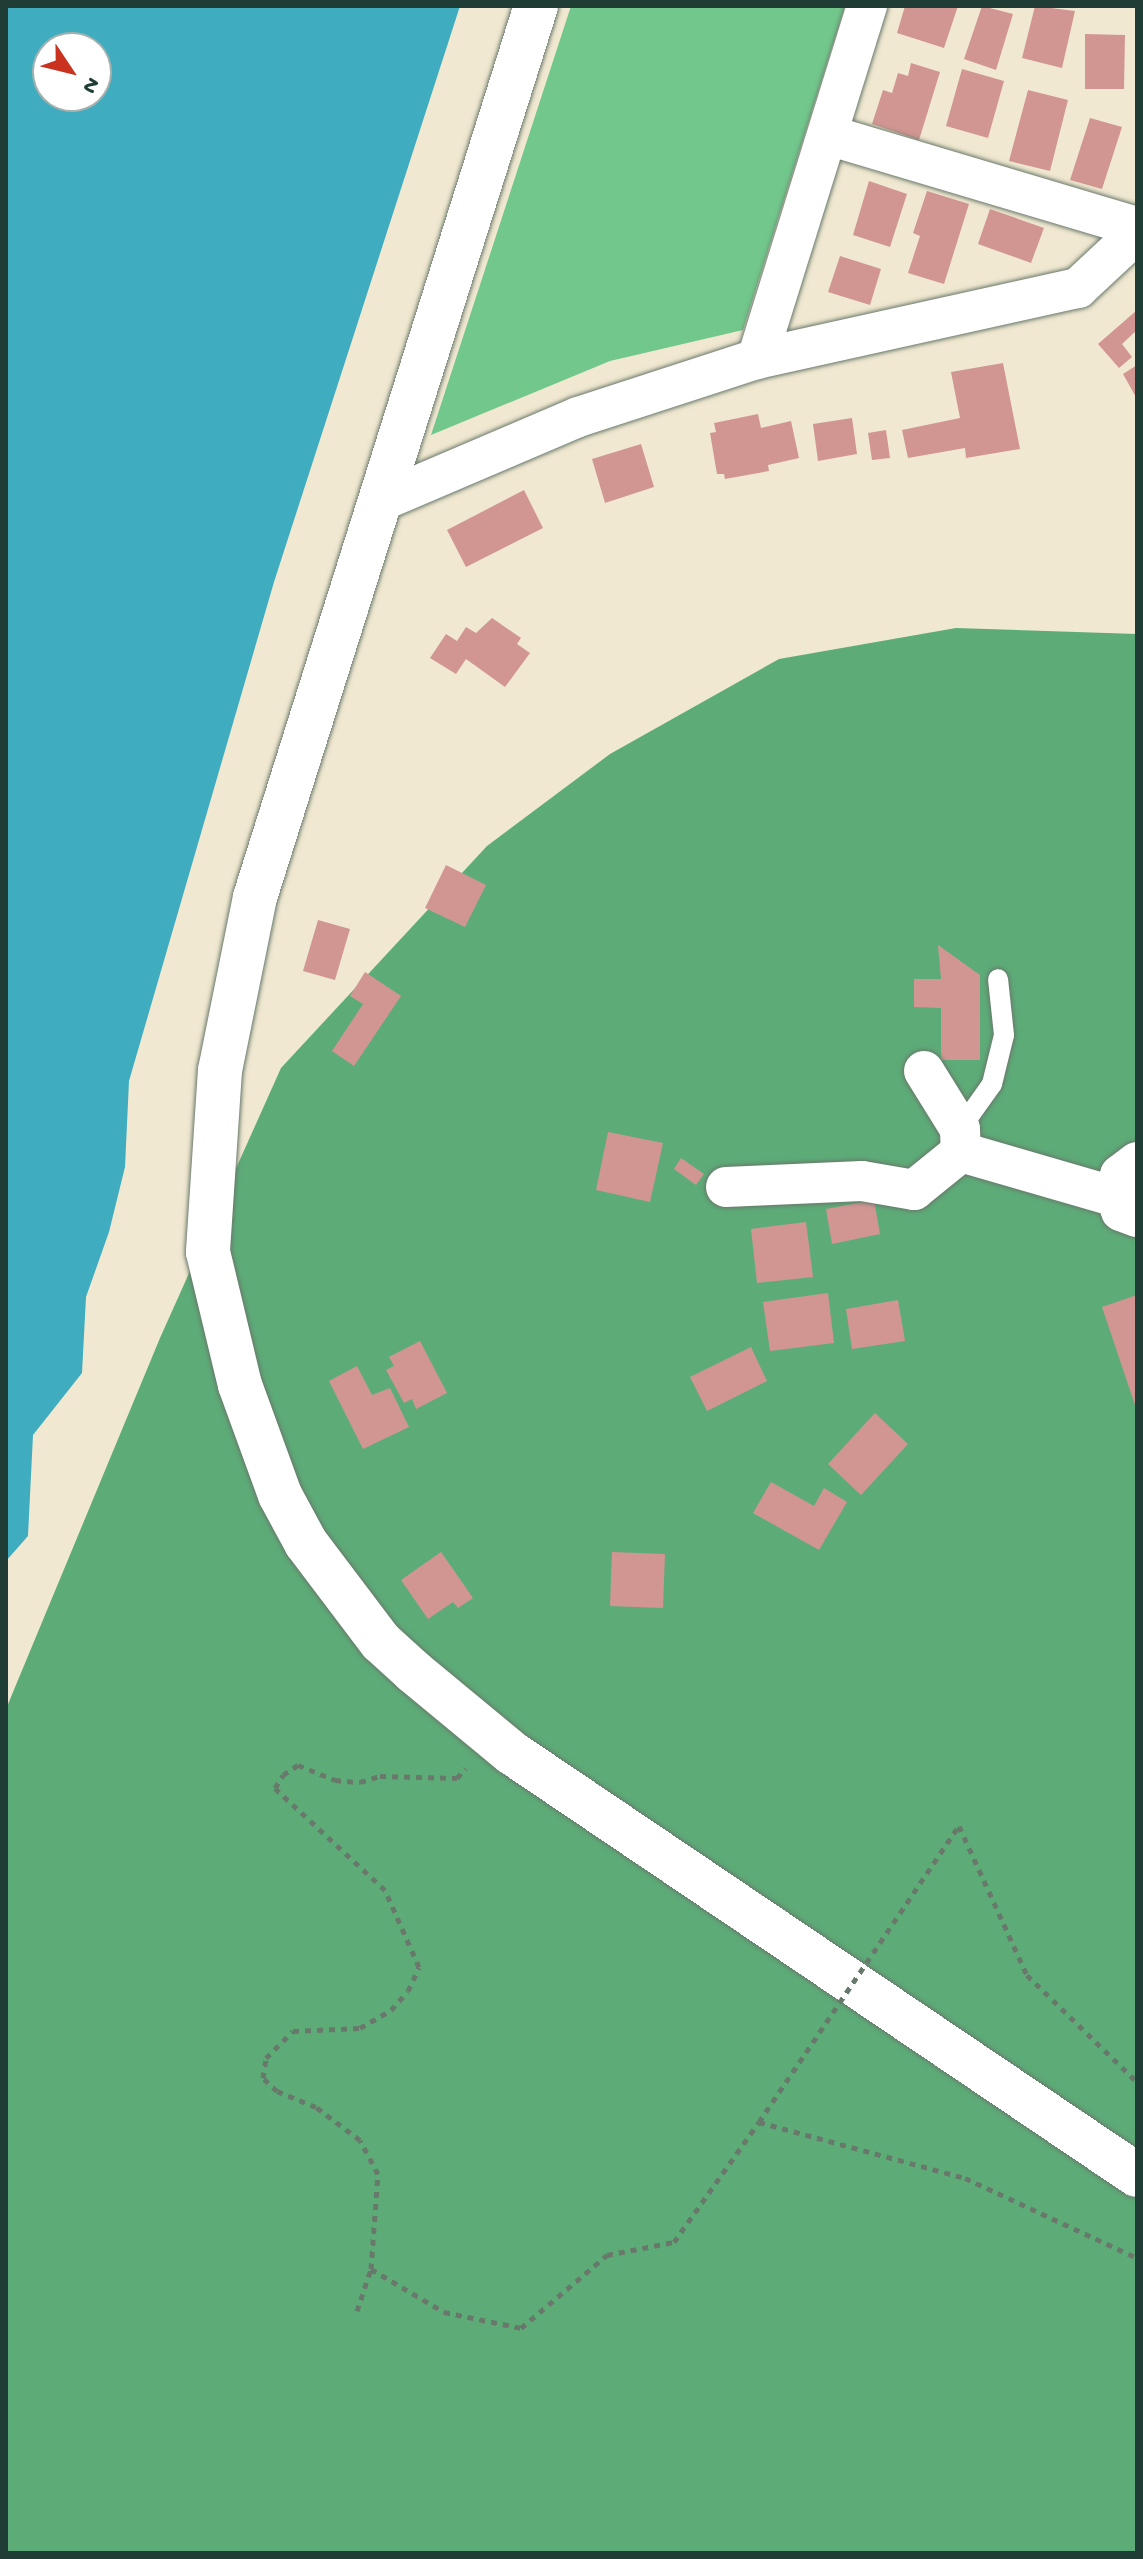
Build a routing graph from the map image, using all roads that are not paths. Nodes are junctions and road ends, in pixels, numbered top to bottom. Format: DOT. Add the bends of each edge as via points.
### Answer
graph roads {
  1 [pos="536,6"];
  2 [pos="867,6"];
  3 [pos="828,135"];
  4 [pos="1137,227"];
  5 [pos="1137,233"];
  6 [pos="757,359"];
  7 [pos="379,502"];
  8 [pos="998,979"];
  9 [pos="924,1071"];
  10 [pos="961,1140"];
  11 [pos="1137,1162"];
  12 [pos="726,1187"];
  13 [pos="1126,1207"];
  14 [pos="1137,2175"];
  1 -- 7 [label="street"];
  2 -- 3 [label="street"];
  3 -- 4 [label="street"];
  3 -- 6 [label="street"];
  5 -- 6 [label="street" via="1078,288"];
  6 -- 7 [label="street" via="578,417"];
  7 -- 14 [label="street" via="255,897 220,1070 208,1252 240,1385 280,1495 306,1543 381,1642 493,1737"];
  8 -- 10 [label="lane" via="1004,1035 992,1084"];
  9 -- 10 [label="street"];
  10 -- 12 [label="street" via="914,1190 862,1181"];
  10 -- 13 [label="street"];
  11 -- 13 [label="street" via="1120,1175"];
}
